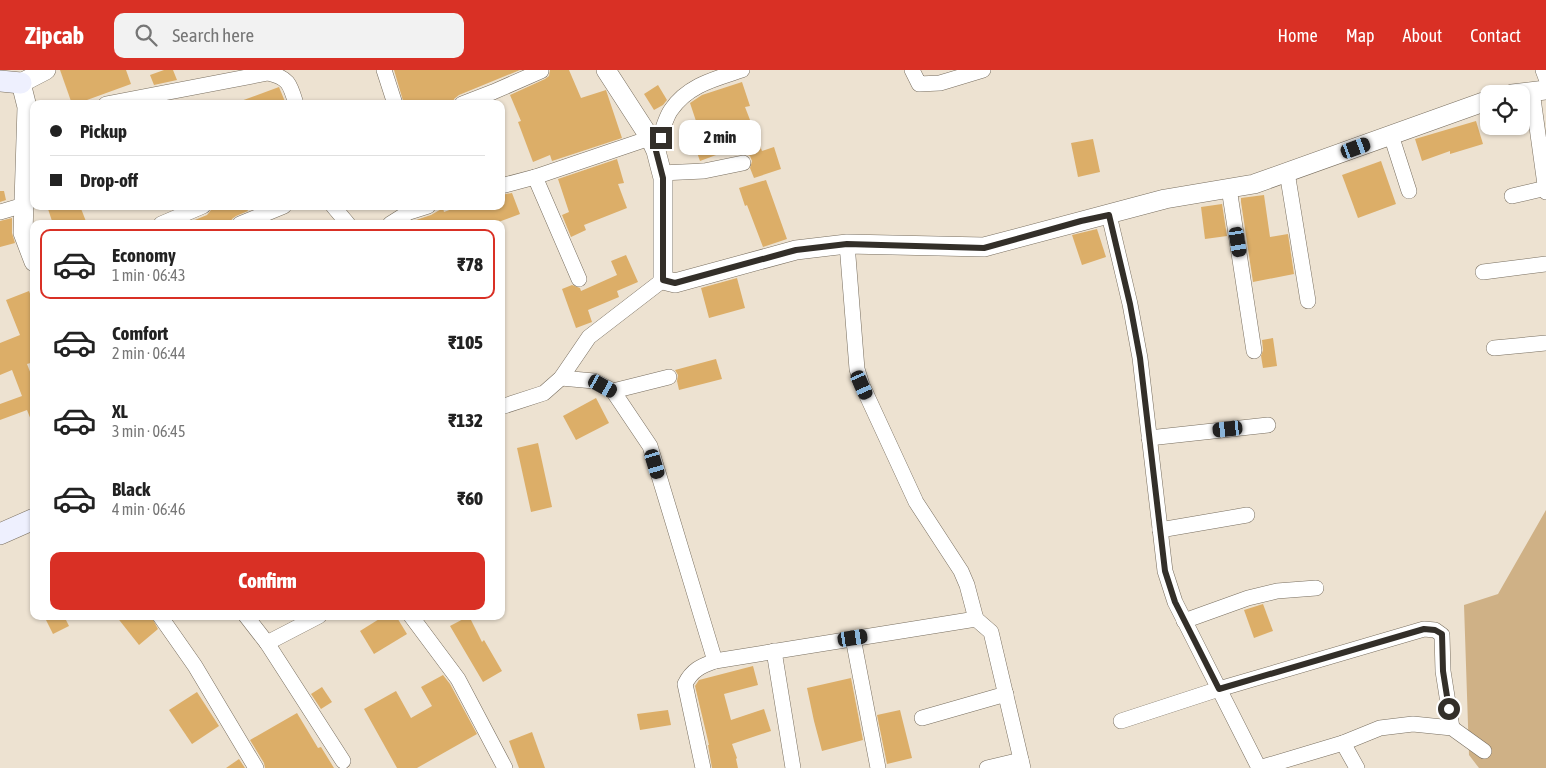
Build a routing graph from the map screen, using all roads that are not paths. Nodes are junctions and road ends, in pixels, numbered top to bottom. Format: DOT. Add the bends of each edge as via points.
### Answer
graph roads {
  1 [pos="384,70"];
  2 [pos="606,70"];
  3 [pos="742,70"];
  4 [pos="912,70"];
  5 [pos="983,70"];
  6 [pos="1543,70"];
  7 [pos="541,71"];
  8 [pos="28,76"];
  9 [pos="702,77"];
  10 [pos="1546,78"];
  11 [pos="1539,90"];
  12 [pos="127,100"];
  13 [pos="295,100"];
  14 [pos="394,100"];
  15 [pos="472,100"];
  16 [pos="1480,103"];
  17 [pos="30,121"];
  18 [pos="1391,135"];
  19 [pos="653,144"];
  20 [pos="743,163"];
  21 [pos="1287,172"];
  22 [pos="661,173"];
  23 [pos="535,176"];
  24 [pos="505,185"];
  25 [pos="1230,188"];
  26 [pos="1546,188"];
  27 [pos="1409,191"];
  28 [pos="1546,192"];
  29 [pos="1512,196"];
  30 [pos="24,205"];
  31 [pos="194,210"];
  32 [pos="273,210"];
  33 [pos="336,210"];
  34 [pos="408,210"];
  35 [pos="0,212"];
  36 [pos="1109,215"];
  37 [pos="257,216"];
  38 [pos="170,220"];
  39 [pos="345,220"];
  40 [pos="395,220"];
  41 [pos="847,244"];
  42 [pos="30,251"];
  43 [pos="1546,264"];
  44 [pos="1483,272"];
  45 [pos="579,279"];
  46 [pos="663,280"];
  47 [pos="1308,301"];
  48 [pos="1546,343"];
  49 [pos="1494,348"];
  50 [pos="1254,351"];
  51 [pos="669,377"];
  52 [pos="561,378"];
  53 [pos="613,391"];
  54 [pos="505,406"];
  55 [pos="1268,425"];
  56 [pos="1149,438"];
  57 [pos="1247,515"];
  58 [pos="30,521"];
  59 [pos="1160,530"];
  60 [pos="0,534"];
  61 [pos="1316,588"];
  62 [pos="976,618"];
  63 [pos="163,620"];
  64 [pos="249,620"];
  65 [pos="311,620"];
  66 [pos="414,620"];
  67 [pos="1184,621"];
  68 [pos="853,638"];
  69 [pos="267,643"];
  70 [pos="774,651"];
  71 [pos="715,661"];
  72 [pos="1219,689"];
  73 [pos="1006,694"];
  74 [pos="922,718"];
  75 [pos="1121,721"];
  76 [pos="1452,728"];
  77 [pos="1343,743"];
  78 [pos="1484,751"];
  79 [pos="343,761"];
  80 [pos="1022,764"];
  81 [pos="256,768"];
  82 [pos="505,768"];
  83 [pos="703,768"];
  84 [pos="793,768"];
  85 [pos="878,768"];
  86 [pos="987,768"];
  87 [pos="1259,768"];
  88 [pos="1357,768"];
  1 -- 14 [label="street"];
  2 -- 19 [label="street"];
  3 -- 9 [label="street"];
  4 -- 5 [label="street" via="919,84 940,83"];
  6 -- 10 [label="street"];
  7 -- 15 [label="street"];
  8 -- 17 [label="street"];
  9 -- 19 [label="street" via="670,111"];
  11 -- 26 [label="street"];
  12 -- 13 [label="street" via="268,73 282,76"];
  16 -- 18 [label="street"];
  17 -- 30 [label="street"];
  18 -- 21 [label="street"];
  18 -- 27 [label="street"];
  19 -- 22 [label="street"];
  19 -- 23 [label="street"];
  20 -- 22 [label="street" via="704,171"];
  21 -- 25 [label="street" via="1254,184"];
  21 -- 47 [label="street"];
  22 -- 46 [label="street"];
  23 -- 24 [label="street"];
  23 -- 45 [label="street"];
  25 -- 36 [label="street" via="1165,199"];
  25 -- 50 [label="street"];
  26 -- 28 [label="street"];
  26 -- 29 [label="street"];
  30 -- 35 [label="street"];
  30 -- 42 [label="street" via="23,233"];
  31 -- 38 [label="street"];
  32 -- 37 [label="street"];
  33 -- 39 [label="street"];
  34 -- 40 [label="street"];
  36 -- 41 [label="street" via="984,248"];
  36 -- 56 [label="street" via="1140,358"];
  41 -- 46 [label="street" via="796,250 675,283"];
  41 -- 62 [label="street" via="857,369 862,385 916,502 961,571"];
  43 -- 44 [label="street"];
  46 -- 52 [label="street" via="589,337"];
  48 -- 49 [label="street"];
  51 -- 53 [label="street"];
  52 -- 53 [label="street" via="594,381"];
  52 -- 54 [label="street" via="544,393"];
  53 -- 71 [label="street" via="650,446"];
  55 -- 56 [label="street"];
  56 -- 59 [label="street"];
  57 -- 59 [label="street"];
  58 -- 60 [label="main road"];
  59 -- 67 [label="street" via="1165,571"];
  61 -- 67 [label="street" via="1278,591 1248,598"];
  62 -- 68 [label="street"];
  62 -- 73 [label="street" via="991,632"];
  63 -- 81 [label="street" via="195,666"];
  64 -- 69 [label="street"];
  65 -- 69 [label="street"];
  66 -- 82 [label="street" via="458,679"];
  67 -- 72 [label="street"];
  68 -- 70 [label="street"];
  68 -- 85 [label="street"];
  69 -- 79 [label="street"];
  70 -- 71 [label="street"];
  70 -- 84 [label="street"];
  71 -- 83 [label="street" via="699,667 685,684"];
  72 -- 75 [label="street"];
  72 -- 76 [label="street" via="1424,629 1435,630 1442,634 1443,671"];
  72 -- 87 [label="street"];
  73 -- 74 [label="street"];
  73 -- 80 [label="street"];
  76 -- 77 [label="street" via="1413,724 1380,728"];
  76 -- 78 [label="street"];
  77 -- 87 [label="street"];
  77 -- 88 [label="street"];
  80 -- 86 [label="street"];
}
